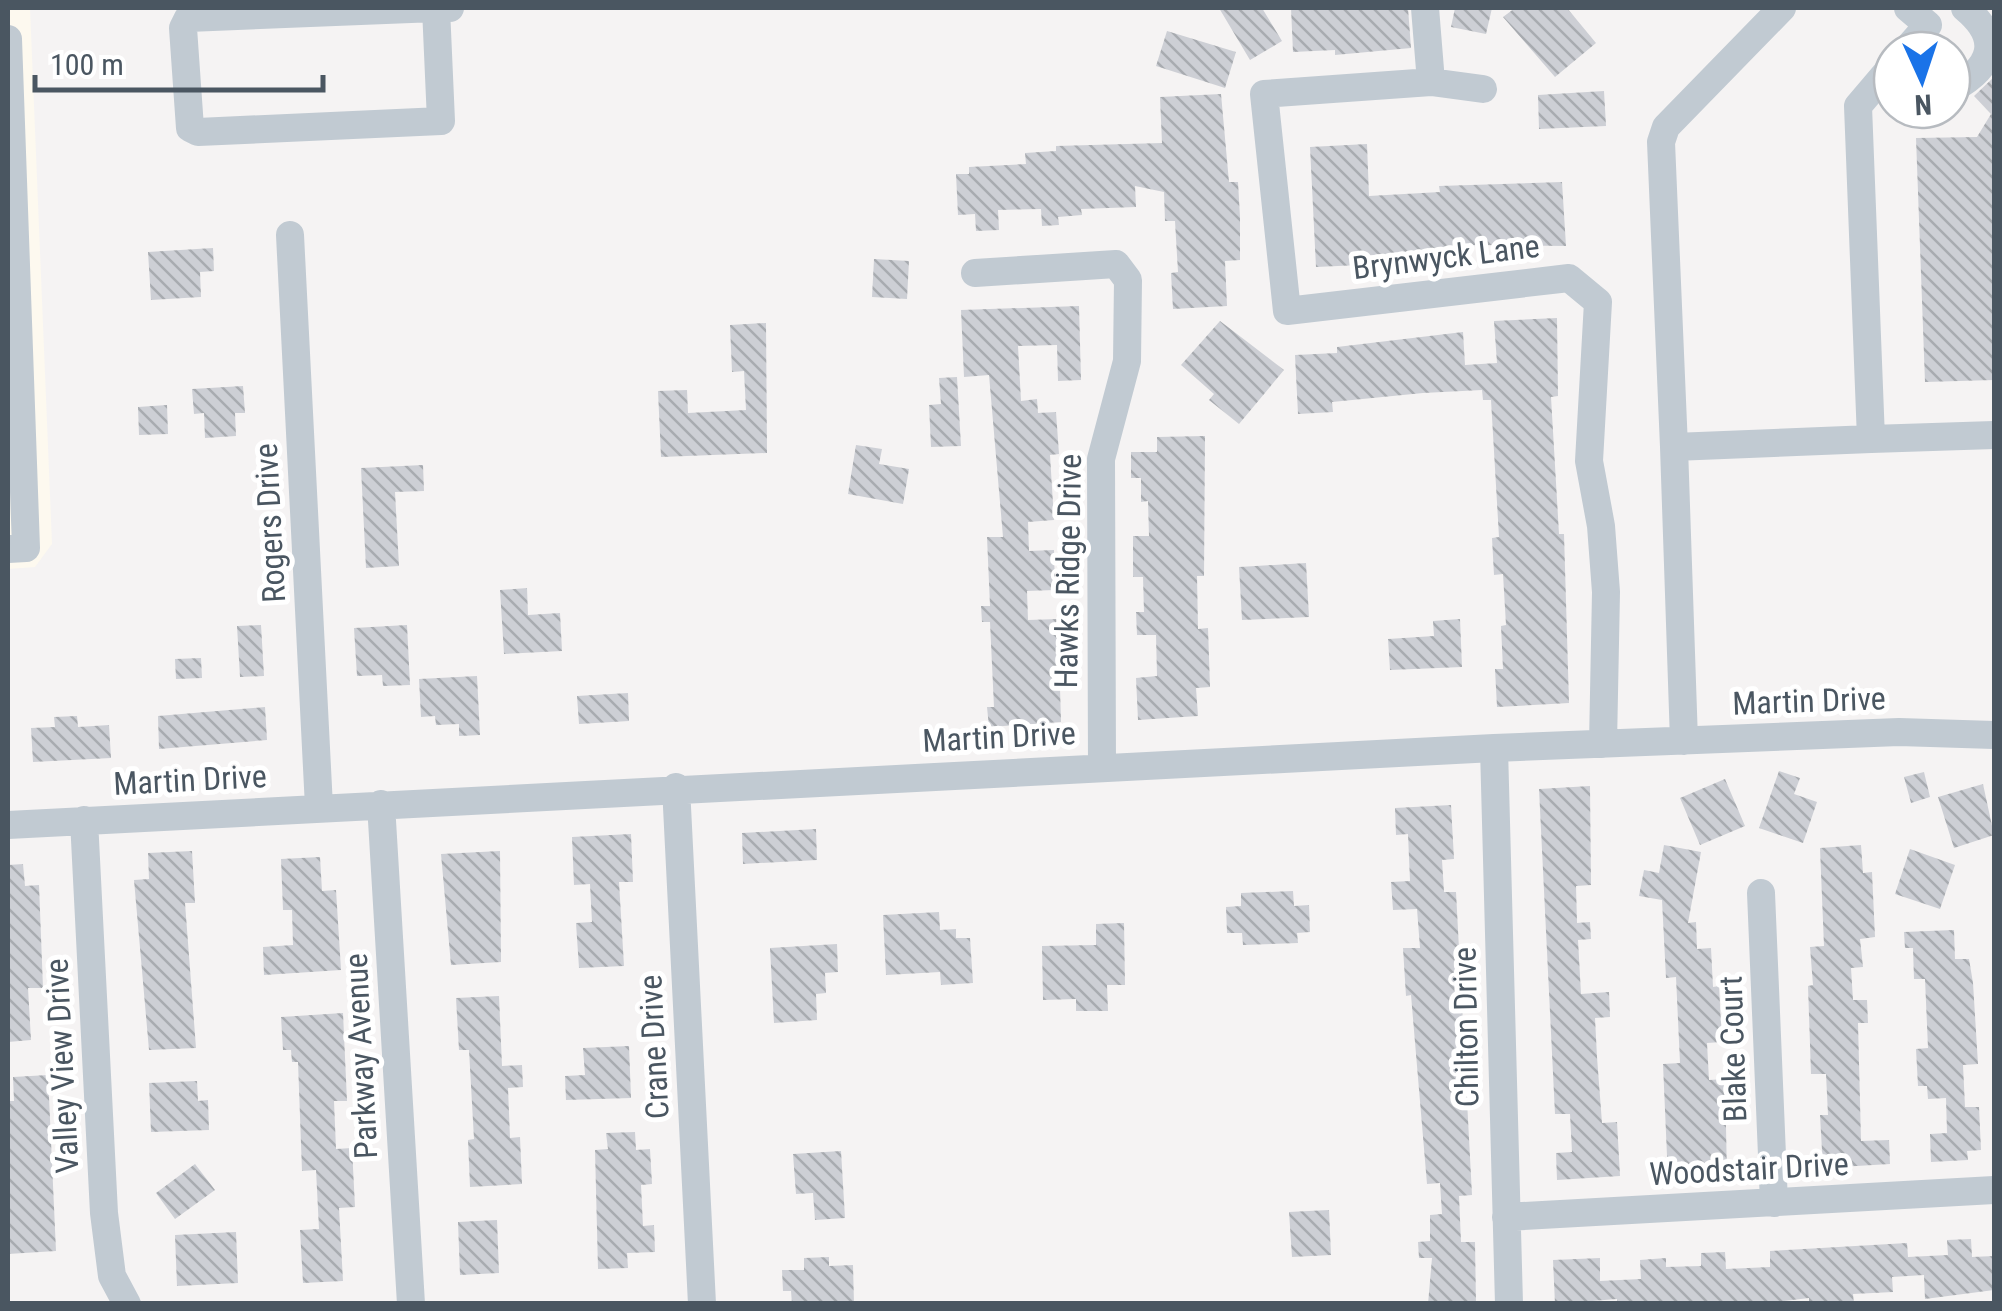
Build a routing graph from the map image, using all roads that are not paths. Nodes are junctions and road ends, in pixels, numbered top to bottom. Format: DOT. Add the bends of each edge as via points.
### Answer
graph roads {
  1 [pos="436,8"];
  2 [pos="450,8"];
  3 [pos="1425,8"];
  4 [pos="1782,8"];
  5 [pos="1965,8"];
  6 [pos="8,39"];
  7 [pos="1972,72"];
  8 [pos="1431,82"];
  9 [pos="1483,89"];
  10 [pos="1872,90"];
  11 [pos="290,235"];
  12 [pos="975,274"];
  13 [pos="1994,435"];
  14 [pos="1870,439"];
  15 [pos="1674,447"];
  16 [pos="8,549"];
  17 [pos="1994,735"];
  18 [pos="1684,741"];
  19 [pos="1603,744"];
  20 [pos="1494,748"];
  21 [pos="1102,767"];
  22 [pos="676,788"];
  23 [pos="381,804"];
  24 [pos="319,808"];
  25 [pos="84,820"];
  26 [pos="8,825"];
  27 [pos="1761,893"];
  28 [pos="1994,1190"];
  29 [pos="1774,1203"];
  30 [pos="1506,1217"];
  31 [pos="127,1304"];
  32 [pos="411,1304"];
  33 [pos="702,1304"];
  34 [pos="1509,1304"];
  1 -- 1 [label="street" via="442,121 190,128 188,18"];
  1 -- 2 [label="street"];
  3 -- 8 [label="street"];
  4 -- 15 [label="street" via="1666,126 1661,142"];
  5 -- 7 [label="street" via="1991,40 1986,59"];
  6 -- 16 [label="street" via="26,548"];
  8 -- 9 [label="street, Brynwyck Lane"];
  8 -- 19 [label="street, Brynwyck Lane" via="1264,94 1287,311 1569,278 1598,302 1589,461 1606,592"];
  10 -- 14 [label="street" via="1858,106"];
  11 -- 24 [label="street, Rogers Drive"];
  12 -- 21 [label="street, Hawks Ridge Drive" via="1116,264 1128,280 1128,360 1100,459"];
  13 -- 14 [label="street"];
  14 -- 15 [label="street"];
  15 -- 18 [label="street"];
  17 -- 18 [label="street, Martin Drive"];
  18 -- 19 [label="street, Martin Drive"];
  19 -- 20 [label="street, Martin Drive"];
  20 -- 21 [label="street, Martin Drive"];
  20 -- 30 [label="street, Chilton Drive"];
  21 -- 22 [label="street, Martin Drive"];
  22 -- 23 [label="street, Martin Drive"];
  22 -- 33 [label="street, Crane Drive"];
  23 -- 24 [label="street, Martin Drive"];
  23 -- 32 [label="street, Parkway Avenue"];
  24 -- 25 [label="street, Martin Drive"];
  25 -- 26 [label="street, Martin Drive"];
  25 -- 31 [label="street, Valley View Drive" via="104,1213 112,1276"];
  27 -- 29 [label="street, Blake Court"];
  28 -- 29 [label="street, Woodstair Drive"];
  29 -- 30 [label="street, Woodstair Drive"];
  30 -- 34 [label="street, Chilton Drive"];
}
